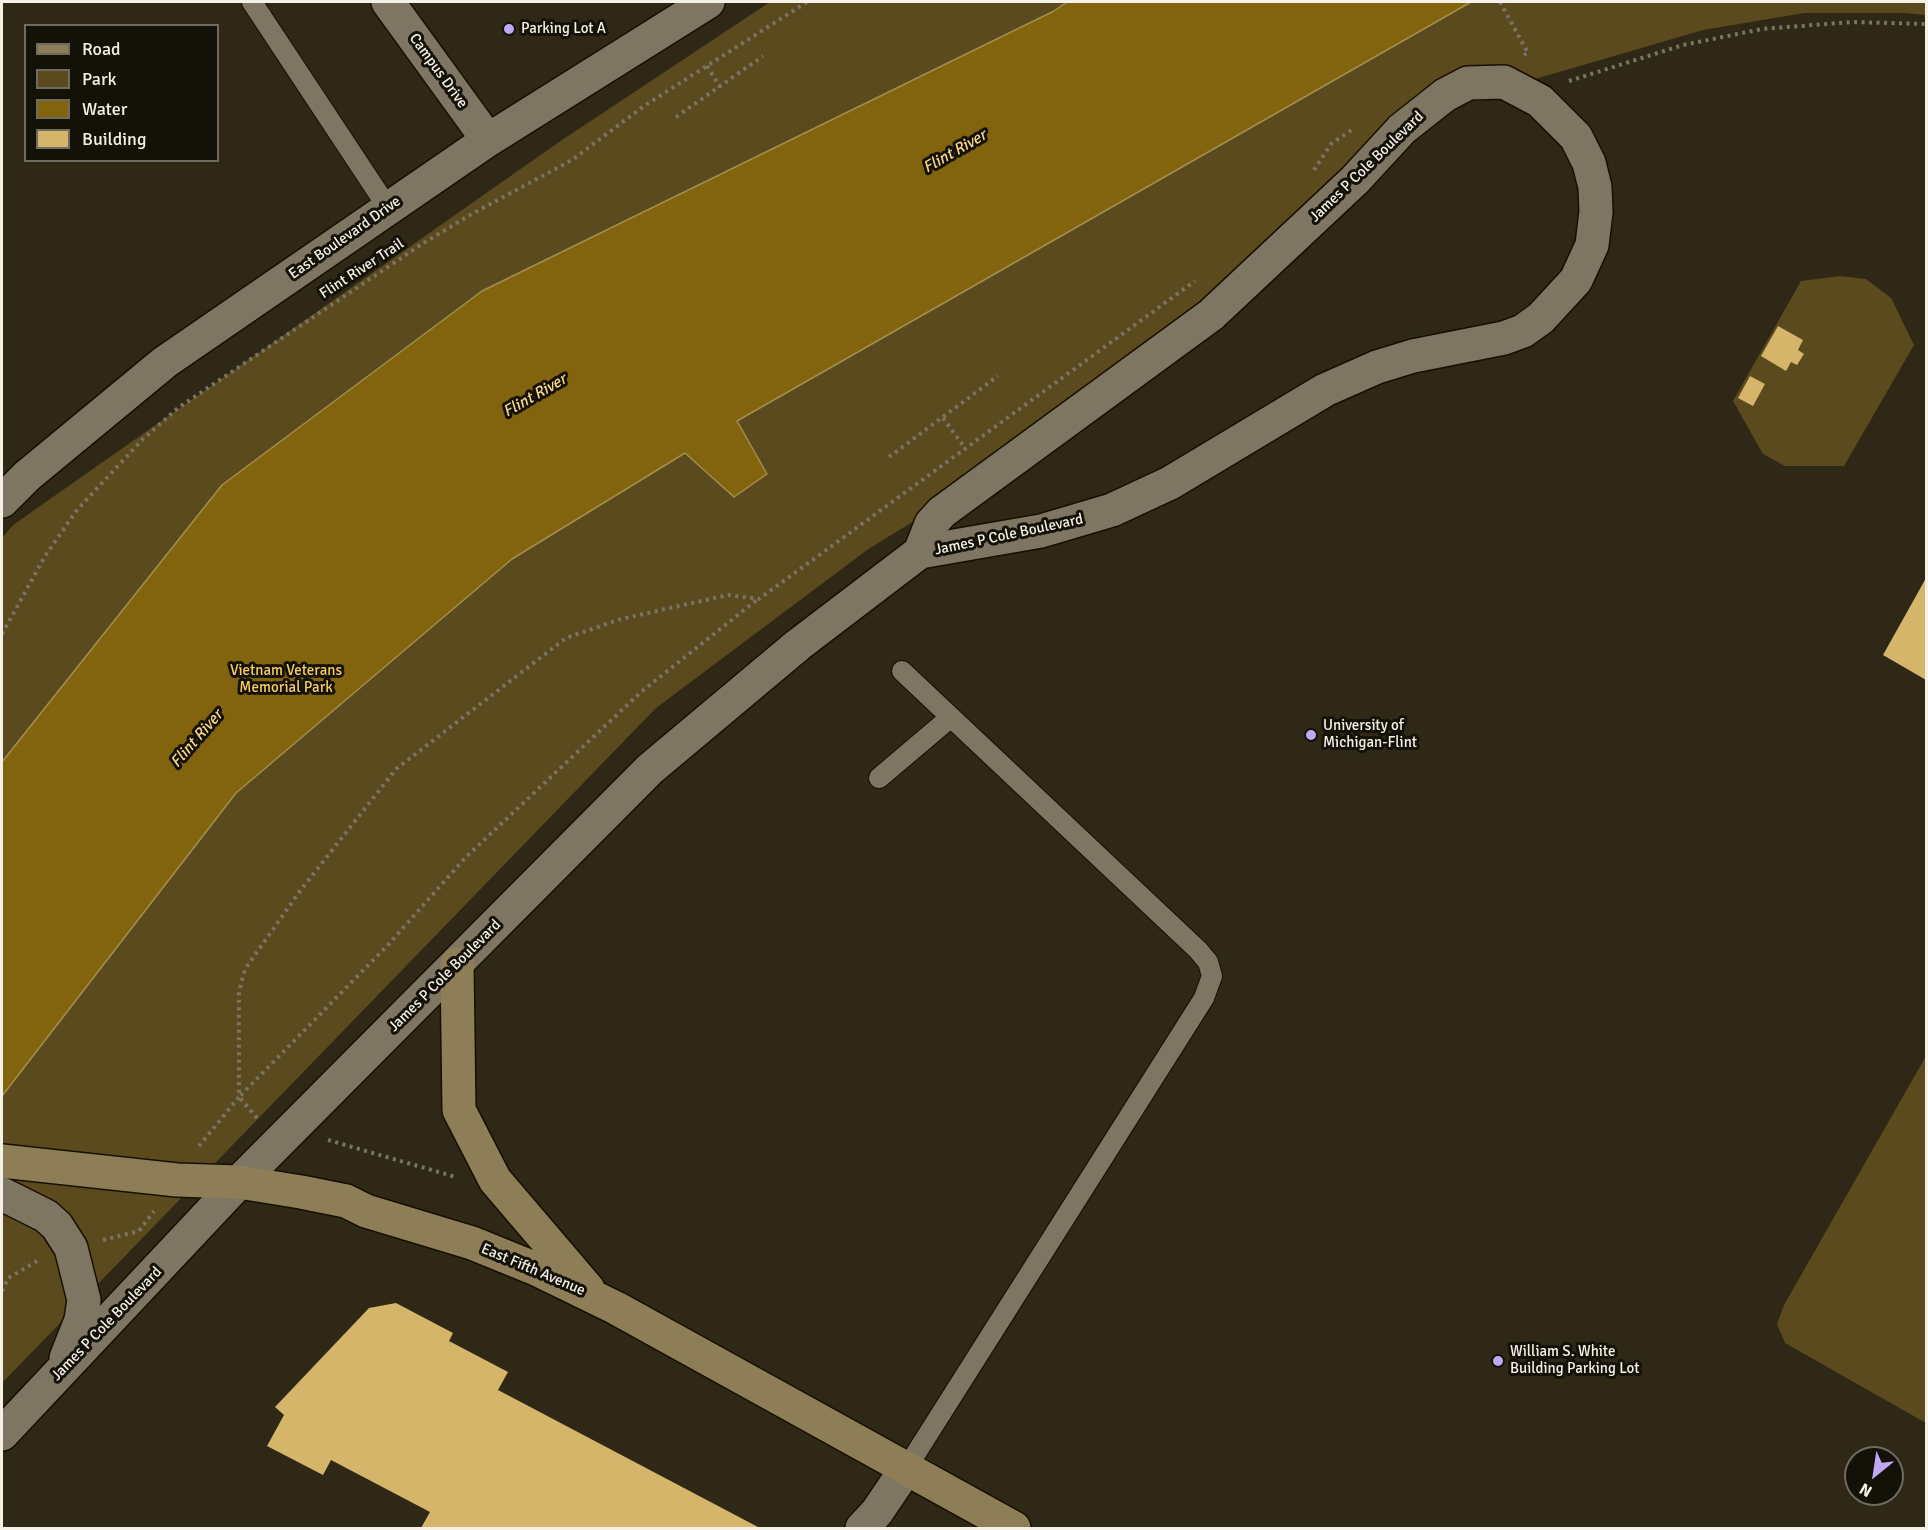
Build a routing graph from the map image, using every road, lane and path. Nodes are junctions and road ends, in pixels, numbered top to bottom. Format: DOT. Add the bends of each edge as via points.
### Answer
graph roads {
  1 [pos="252,2"];
  2 [pos="388,2"];
  3 [pos="708,2"];
  4 [pos="807,2"];
  5 [pos="1500,2"];
  6 [pos="1926,24"];
  7 [pos="1514,28"];
  8 [pos="764,56"];
  9 [pos="707,66"];
  10 [pos="1562,83"];
  11 [pos="720,87"];
  12 [pos="676,117"];
  13 [pos="1359,126"];
  14 [pos="488,140"];
  15 [pos="1312,174"];
  16 [pos="388,208"];
  17 [pos="1198,279"];
  18 [pos="998,376"];
  19 [pos="943,418"];
  20 [pos="964,448"];
  21 [pos="889,458"];
  22 [pos="2,501"];
  23 [pos="920,552"];
  24 [pos="2,634"];
  25 [pos="902,672"];
  26 [pos="951,717"];
  27 [pos="879,778"];
  28 [pos="457,964"];
  29 [pos="239,1096"];
  30 [pos="14,1163"];
  31 [pos="239,1182"];
  32 [pos="3,1194"];
  33 [pos="595,1297"];
  34 [pos="60,1374"];
  35 [pos="2,1434"];
  36 [pos="906,1469"];
  37 [pos="862,1528"];
  38 [pos="1014,1528"];
  1 -- 16 [label="lane"];
  2 -- 14 [label="street, Campus Drive"];
  3 -- 14 [label="street, East Boulevard Drive"];
  4 -- 9 [label="path, Flint River Trail"];
  5 -- 7 [label="path"];
  6 -- 10 [label="path" via="1852,22 1753,30 1683,45"];
  8 -- 11 [label="path"];
  9 -- 11 [label="path"];
  9 -- 24 [label="path, Flint River Trail" via="644,106 572,160 422,244 178,408 143,439 77,510 45,556"];
  11 -- 12 [label="path"];
  13 -- 15 [label="path" via="1331,144"];
  14 -- 16 [label="street, East Boulevard Drive"];
  16 -- 22 [label="street, East Boulevard Drive" via="165,362"];
  17 -- 20 [label="path"];
  18 -- 19 [label="path"];
  19 -- 20 [label="path"];
  19 -- 21 [label="path"];
  20 -- 29 [label="path" via="759,599 728,596 621,620 566,638 396,769 300,891 245,969 239,992"];
  23 -- 23 [label="street, James P Cole Boulevard" via="1041,531 1112,510 1170,483 1305,401 1377,367 1523,331 1569,290 1592,245 1595,187 1576,137 1540,101 1504,82 1468,83 1445,94 1402,129 1355,180 1211,315 942,512 931,524"];
  23 -- 28 [label="street, James P Cole Boulevard" via="798,645 650,769"];
  25 -- 26 [label="lane"];
  26 -- 27 [label="lane"];
  26 -- 36 [label="lane" via="1198,950 1208,962 1212,976 1204,998"];
  28 -- 31 [label="street, James P Cole Boulevard"];
  28 -- 33 [label="main road" via="459,1110 495,1180"];
  30 -- 31 [label="main road, East Fifth Avenue" via="177,1180"];
  31 -- 33 [label="main road, East Fifth Avenue" via="346,1201 366,1211 493,1251"];
  31 -- 34 [label="street, James P Cole Boulevard"];
  32 -- 34 [label="street" via="46,1216 57,1226 75,1259 84,1300 81,1320"];
  33 -- 36 [label="main road, East Fifth Avenue"];
  34 -- 35 [label="street, James P Cole Boulevard"];
  36 -- 37 [label="street" via="878,1512"];
  36 -- 38 [label="main road, East Fifth Avenue"];
}
